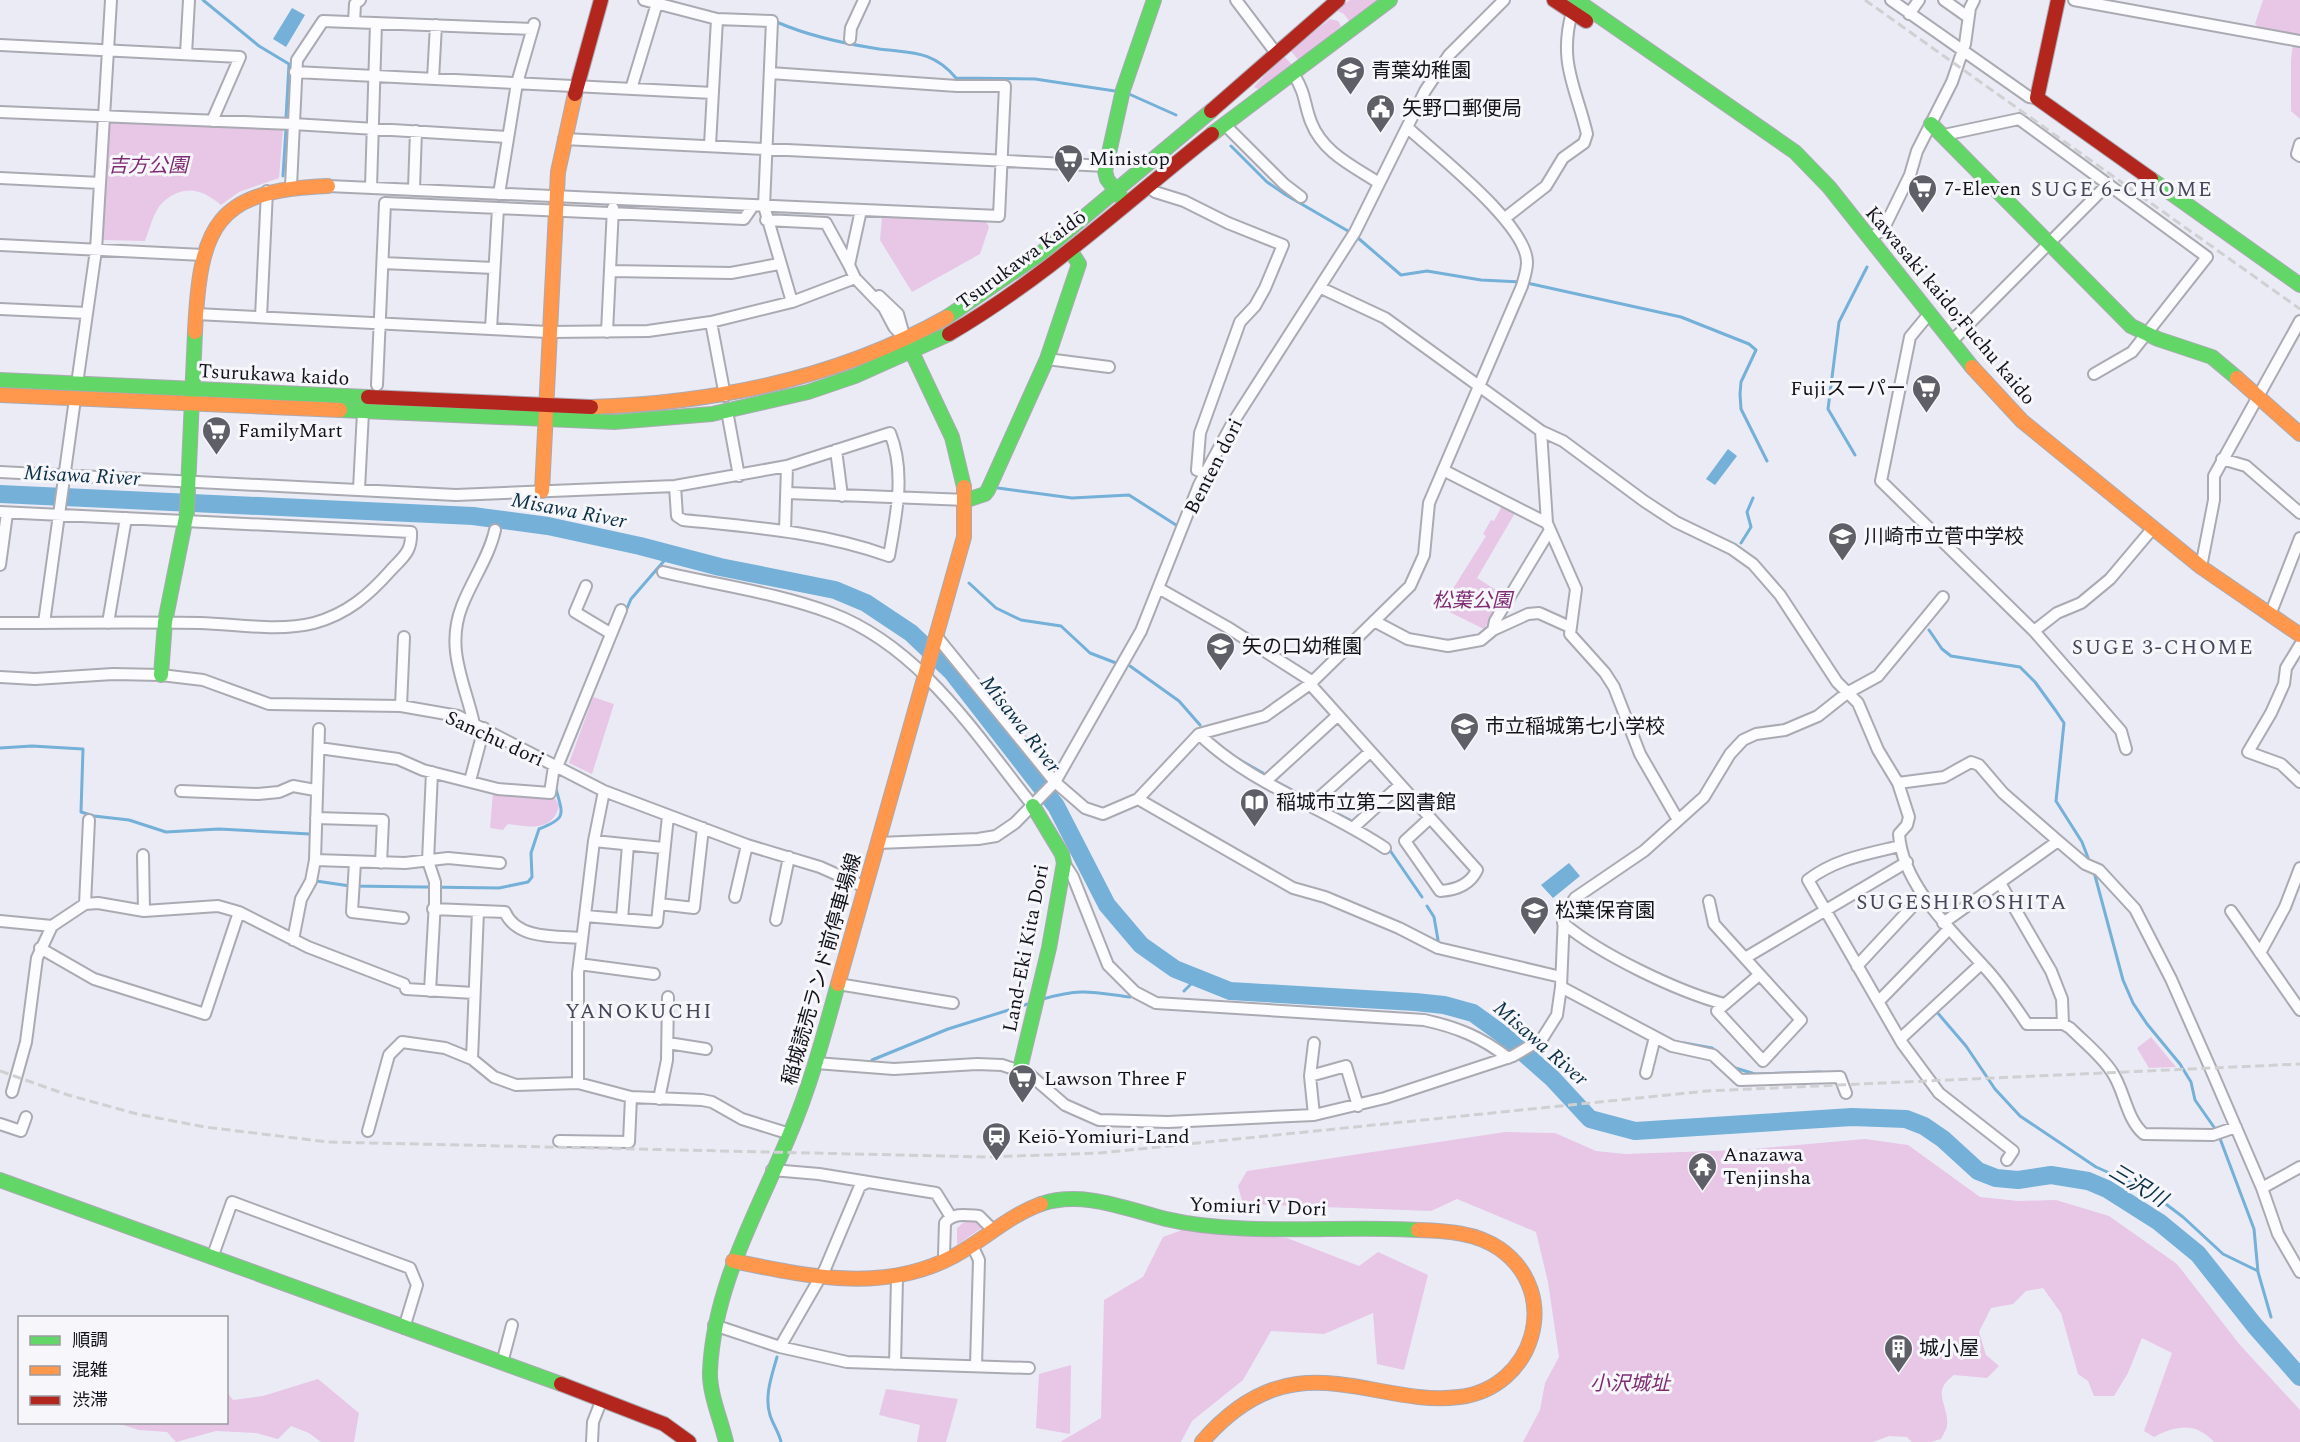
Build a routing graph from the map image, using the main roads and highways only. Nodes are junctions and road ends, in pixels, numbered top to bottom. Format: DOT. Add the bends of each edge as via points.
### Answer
graph roads {
  1 [pos="601,0"];
  2 [pos="1154,0"];
  3 [pos="1338,0"];
  4 [pos="1390,0"];
  5 [pos="1554,0"];
  6 [pos="2058,0"];
  7 [pos="1574,6"];
  8 [pos="1339,41"];
  9 [pos="1288,43"];
  10 [pos="1294,75"];
  11 [pos="1251,76"];
  12 [pos="1931,124"];
  13 [pos="328,186"];
  14 [pos="1117,192"];
  15 [pos="1126,204"];
  16 [pos="1070,250"];
  17 [pos="2300,285"];
  18 [pos="905,339"];
  19 [pos="912,352"];
  20 [pos="0,380"];
  21 [pos="192,389"];
  22 [pos="0,395"];
  23 [pos="191,404"];
  24 [pos="546,406"];
  25 [pos="545,420"];
  26 [pos="2300,434"];
  27 [pos="542,491"];
  28 [pos="967,500"];
  29 [pos="2300,635"];
  30 [pos="161,675"];
  31 [pos="1033,806"];
  32 [pos="1020,1069"];
  33 [pos="0,1180"];
  34 [pos="733,1261"];
  35 [pos="689,1442"];
  36 [pos="726,1442"];
  37 [pos="1202,1442"];
  1 -- 24 [label="main road" via="564,139 556,196"];
  2 -- 14 [label="main road" via="1126,80 1106,166 1107,179"];
  3 -- 9 [label="main road, Tsurukawa Kaidō"];
  4 -- 8 [label="main road, Tsurukawa Kaidō"];
  5 -- 7 [label="main road, Kawasaki kaido;Fuchu kaido"];
  6 -- 17 [label="main road" via="2037,98"];
  7 -- 29 [label="main road, Kawasaki kaido;Fuchu kaido" via="1771,144 1854,220 1994,393 2028,426 2201,567"];
  8 -- 9 [label="main road" via="1345,28 1335,14"];
  8 -- 10 [label="main road, Tsurukawa Kaidō"];
  9 -- 11 [label="main road, Tsurukawa Kaidō"];
  10 -- 11 [label="main road" via="1256,94 1248,86"];
  10 -- 15 [label="main road, Tsurukawa Kaidō"];
  11 -- 14 [label="main road, Tsurukawa Kaidō"];
  12 -- 26 [label="main road" via="2131,326 2212,357"];
  13 -- 21 [label="main road" via="267,190 250,197 220,220 210,235 196,287"];
  14 -- 15 [label="main road"];
  14 -- 18 [label="main road, Tsurukawa Kaidō" via="995,287"];
  15 -- 16 [label="main road, Tsurukawa Kaidō"];
  16 -- 19 [label="main road, Tsurukawa Kaidō" via="989,310"];
  16 -- 28 [label="main road" via="1077,259 1078,272 1047,359 988,490"];
  18 -- 19 [label="main road, 稲城読売ランド前停車場線"];
  18 -- 24 [label="main road, Tsurukawa Kaidō" via="821,372 724,396 625,407"];
  19 -- 25 [label="main road, Tsurukawa Kaidō" via="805,393 728,411 652,420"];
  19 -- 28 [label="main road, 稲城読売ランド前停車場線" via="955,441"];
  20 -- 21 [label="main road, Tsurukawa kaido"];
  21 -- 23 [label="main road"];
  21 -- 24 [label="main road, Tsurukawa kaido"];
  22 -- 23 [label="main road, Tsurukawa kaido"];
  23 -- 25 [label="main road, Tsurukawa kaido"];
  23 -- 30 [label="main road" via="186,517 165,622"];
  24 -- 25 [label="main road"];
  25 -- 27 [label="main road"];
  28 -- 34 [label="main road, 稲城読売ランド前停車場線" via="962,549 816,1063 790,1134"];
  31 -- 32 [label="main road, Land-Eki Kita Dori" via="1064,863 1049,948"];
  33 -- 35 [label="main road" via="656,1420"];
  34 -- 36 [label="main road, 稲城読売ランド前停車場線" via="714,1325 710,1374"];
  34 -- 37 [label="main road" via="819,1278 897,1278 947,1260 1023,1210 1064,1200 1095,1202 1203,1225 1474,1236 1496,1246 1525,1277 1534,1308 1532,1337 1517,1368 1491,1390 1449,1401 1337,1384 1297,1384 1239,1407"];
}
